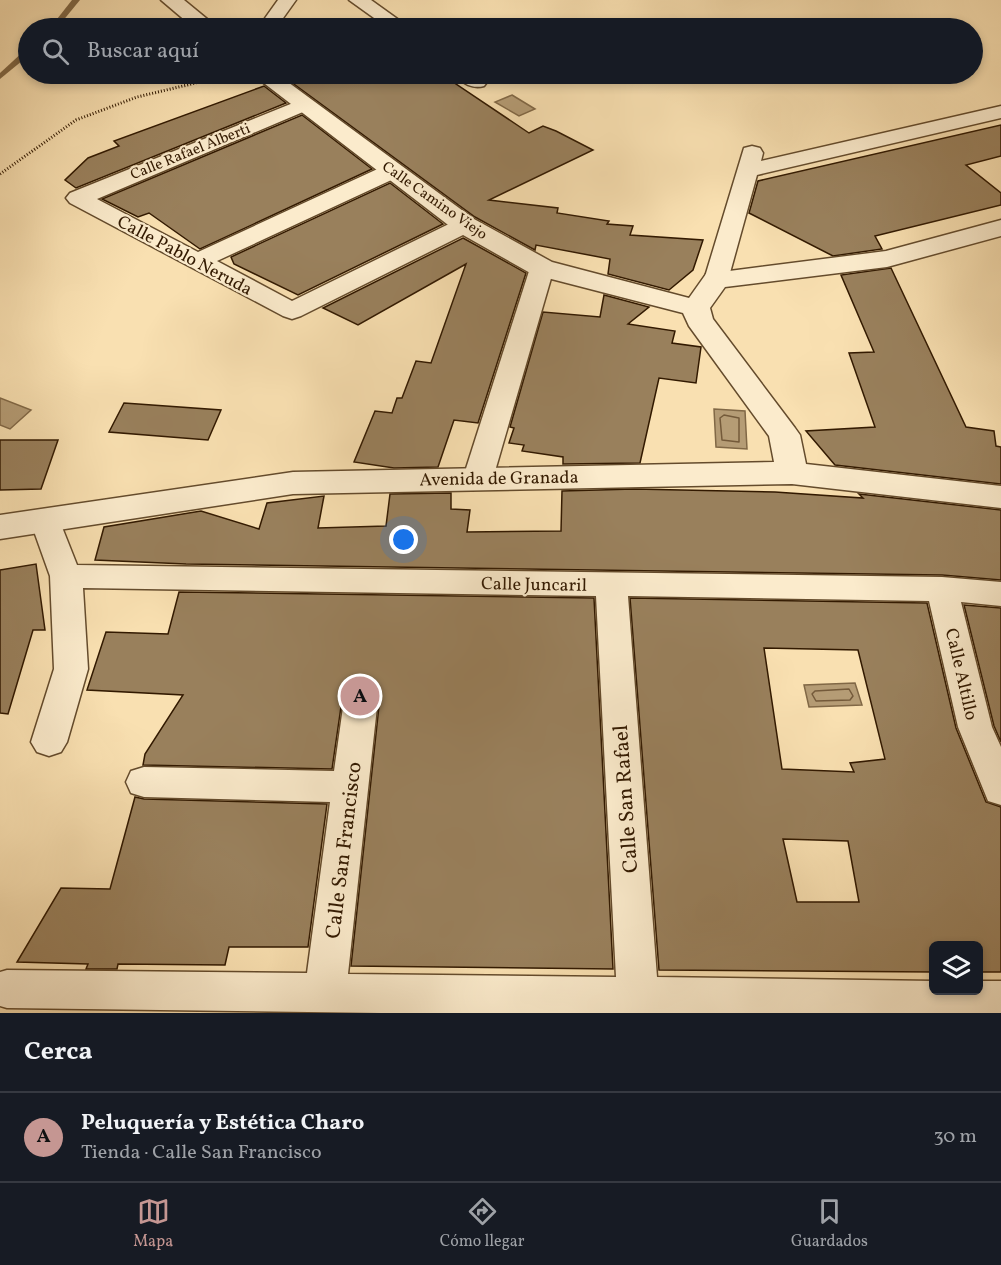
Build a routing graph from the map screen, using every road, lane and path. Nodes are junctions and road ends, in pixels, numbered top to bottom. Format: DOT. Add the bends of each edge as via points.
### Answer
graph roads {
  1 [pos="171,0"];
  2 [pos="287,0"];
  3 [pos="358,0"];
  4 [pos="194,18"];
  5 [pos="274,18"];
  6 [pos="385,18"];
  7 [pos="194,84"];
  8 [pos="276,84"];
  9 [pos="303,105"];
  10 [pos="1001,112"];
  11 [pos="392,171"];
  12 [pos="0,174"];
  13 [pos="78,198"];
  14 [pos="465,225"];
  15 [pos="1001,228"];
  16 [pos="198,261"];
  17 [pos="542,268"];
  18 [pos="716,280"];
  19 [pos="696,308"];
  20 [pos="792,473"];
  21 [pos="478,478"];
  22 [pos="1001,497"];
  23 [pos="45,520"];
  24 [pos="0,527"];
  25 [pos="66,576"];
  26 [pos="611,586"];
  27 [pos="942,589"];
  28 [pos="1001,594"];
  29 [pos="360,707"];
  30 [pos="49,742"];
  31 [pos="144,782"];
  32 [pos="351,787"];
  33 [pos="1001,790"];
  34 [pos="7,989"];
  35 [pos="325,992"];
  36 [pos="1001,1001"];
  37 [pos="638,1005"];
  1 -- 4 [label="street"];
  2 -- 5 [label="street"];
  3 -- 6 [label="street"];
  7 -- 12 [label="path" via="137,97 76,120"];
  8 -- 9 [label="street, Calle Camino Viejo"];
  9 -- 11 [label="street, Calle Camino Viejo"];
  9 -- 13 [label="street, Calle Rafael Alberti"];
  10 -- 18 [label="street" via="750,162"];
  11 -- 14 [label="street, Calle Camino Viejo"];
  11 -- 16 [label="street"];
  13 -- 16 [label="street, Calle Pablo Neruda"];
  14 -- 16 [label="street, Calle Pablo Neruda" via="292,311"];
  14 -- 17 [label="street, Calle Camino Viejo"];
  15 -- 18 [label="street" via="887,259"];
  17 -- 19 [label="street, Calle Camino Viejo"];
  17 -- 21 [label="street"];
  18 -- 19 [label="street"];
  19 -- 20 [label="street" via="699,320 784,435"];
  20 -- 21 [label="street, Avenida de Granada"];
  20 -- 22 [label="street, Avenida de Granada"];
  21 -- 23 [label="street, Avenida de Granada" via="293,483"];
  23 -- 24 [label="street, Avenida de Granada"];
  23 -- 25 [label="street"];
  25 -- 26 [label="street, Calle Juncaril"];
  25 -- 30 [label="street" via="71,669"];
  26 -- 27 [label="street, Calle Juncaril"];
  26 -- 37 [label="street, Calle San Rafael"];
  27 -- 28 [label="street, Calle Juncaril"];
  27 -- 33 [label="street, Calle Altillo" via="975,727"];
  29 -- 32 [label="street, Calle San Francisco"];
  31 -- 32 [label="street"];
  32 -- 35 [label="street, Calle San Francisco"];
  34 -- 35 [label="street"];
  35 -- 37 [label="street"];
  36 -- 37 [label="street"];
}
